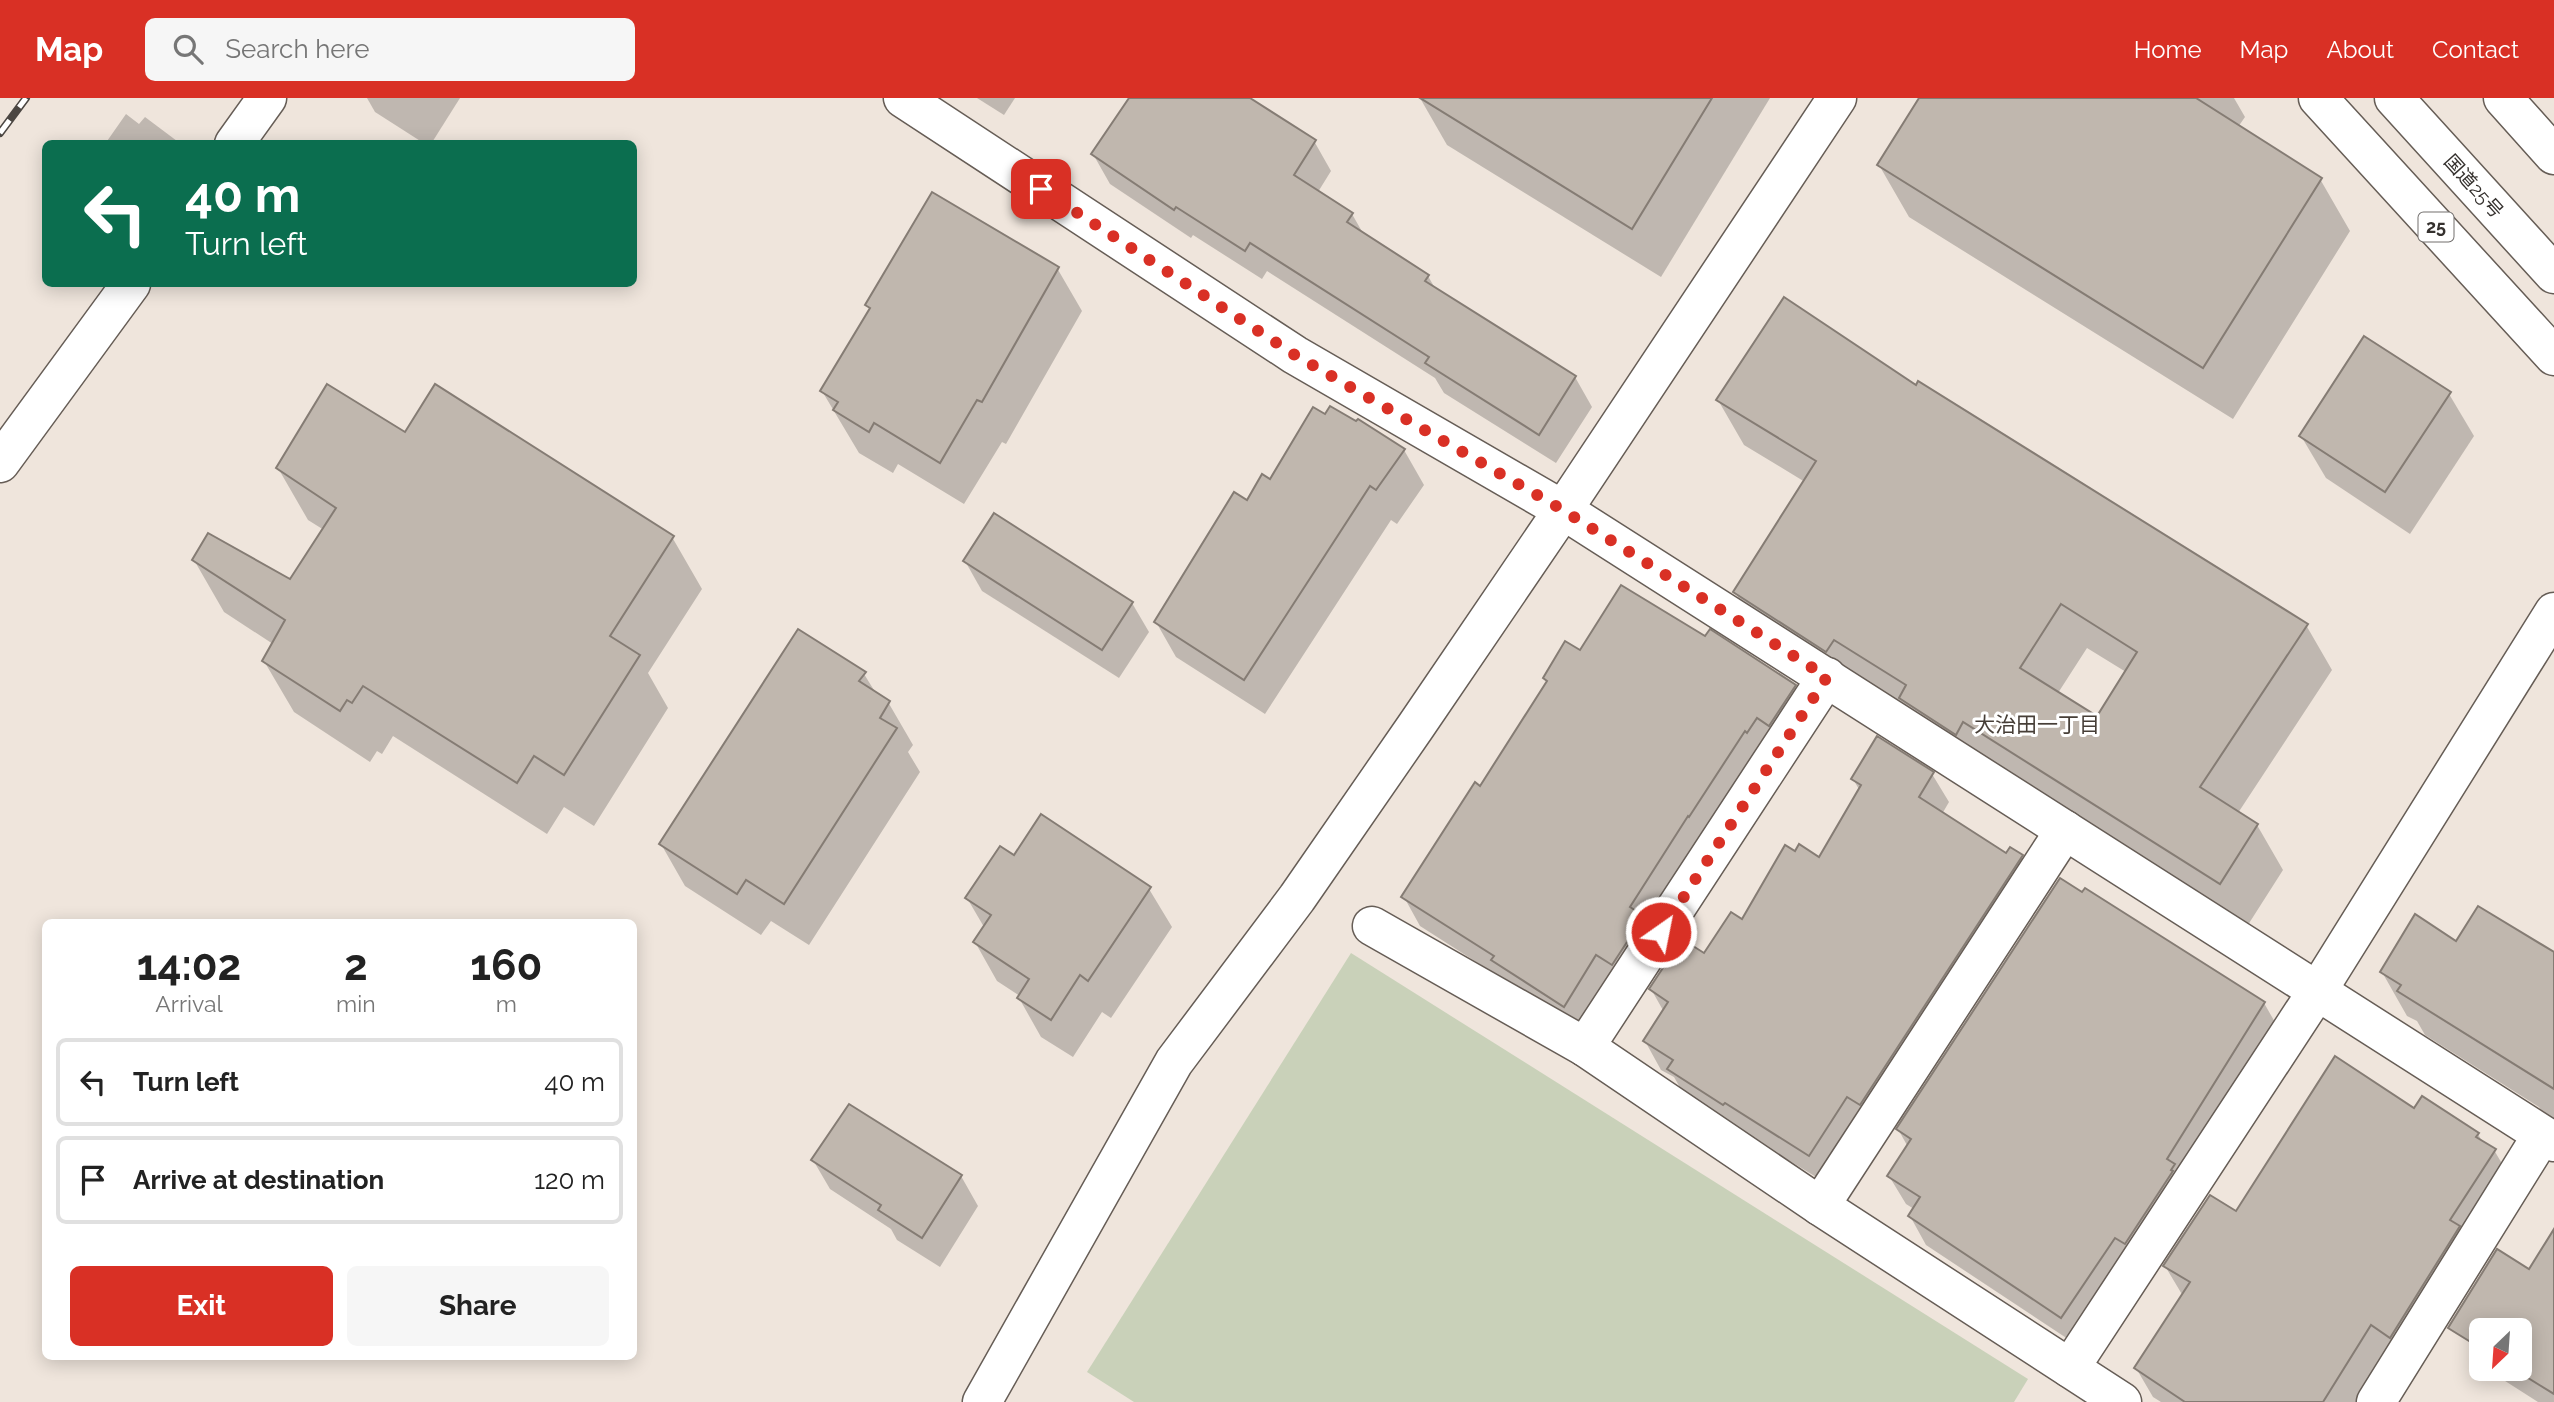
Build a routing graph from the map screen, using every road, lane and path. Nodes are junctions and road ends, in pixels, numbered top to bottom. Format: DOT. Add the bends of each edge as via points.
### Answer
graph roads {
  1 [pos="267,98"];
  2 [pos="903,98"];
  3 [pos="1837,98"];
  4 [pos="2318,98"];
  5 [pos="2394,98"];
  6 [pos="2503,98"];
  7 [pos="237,140"];
  8 [pos="2554,155"];
  9 [pos="2554,274"];
  10 [pos="129,287"];
  11 [pos="2554,356"];
  12 [pos="0,463"];
  13 [pos="1563,510"];
  14 [pos="2554,612"];
  15 [pos="1827,677"];
  16 [pos="2066,830"];
  17 [pos="1372,926"];
  18 [pos="2318,990"];
  19 [pos="1585,1047"];
  20 [pos="2548,1138"];
  21 [pos="1820,1206"];
  22 [pos="2070,1368"];
  23 [pos="982,1402"];
  24 [pos="2122,1402"];
  25 [pos="2376,1402"];
  1 -- 7 [label="main road"];
  2 -- 13 [label="main road" via="1295,355"];
  3 -- 13 [label="main road"];
  4 -- 11 [label="main road, 25"];
  5 -- 9 [label="main road, 国道25号"];
  6 -- 8 [label="main road"];
  10 -- 12 [label="main road"];
  13 -- 15 [label="main road"];
  13 -- 23 [label="main road" via="1297,898 1174,1062"];
  14 -- 18 [label="main road"];
  15 -- 16 [label="main road"];
  15 -- 19 [label="main road"];
  16 -- 18 [label="main road"];
  16 -- 21 [label="main road"];
  17 -- 19 [label="main road"];
  18 -- 20 [label="main road"];
  18 -- 22 [label="main road"];
  19 -- 21 [label="main road"];
  20 -- 25 [label="main road"];
  21 -- 22 [label="main road"];
  22 -- 24 [label="main road"];
}
